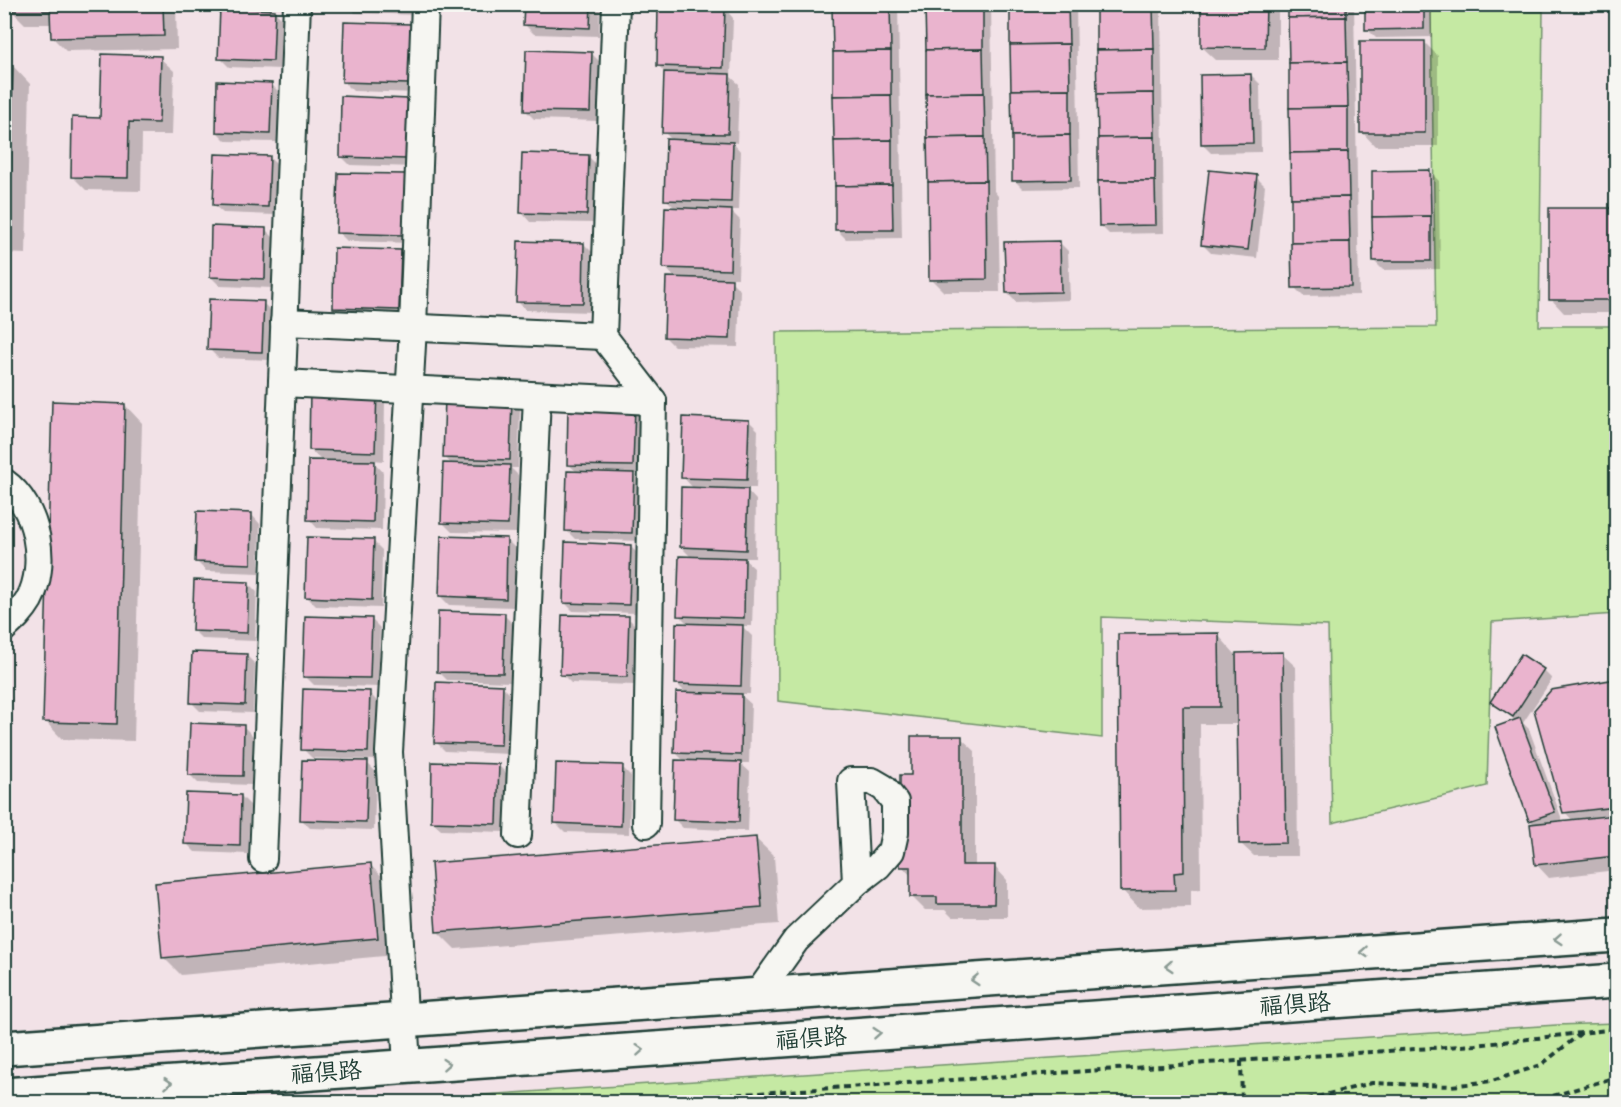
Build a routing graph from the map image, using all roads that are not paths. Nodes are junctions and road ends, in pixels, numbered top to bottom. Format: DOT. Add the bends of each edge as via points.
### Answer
graph roads {
  1 [pos="297,4"];
  2 [pos="425,4"];
  3 [pos="616,4"];
  4 [pos="284,322"];
  5 [pos="413,327"];
  6 [pos="603,336"];
  7 [pos="282,383"];
  8 [pos="409,390"];
  9 [pos="537,396"];
  10 [pos="653,401"];
  11 [pos="4,482"];
  12 [pos="4,628"];
  13 [pos="646,824"];
  14 [pos="518,835"];
  15 [pos="262,859"];
  16 [pos="856,883"];
  17 [pos="1617,935"];
  18 [pos="1617,981"];
  19 [pos="757,995"];
  20 [pos="404,1020"];
  21 [pos="4,1047"];
  22 [pos="407,1066"];
  23 [pos="4,1095"];
  1 -- 4 [label="street"];
  2 -- 5 [label="street"];
  3 -- 6 [label="street"];
  4 -- 5 [label="street"];
  4 -- 7 [label="street"];
  5 -- 6 [label="street"];
  5 -- 8 [label="street"];
  6 -- 10 [label="street"];
  7 -- 8 [label="street"];
  7 -- 15 [label="street"];
  8 -- 9 [label="street"];
  8 -- 20 [label="street" via="389,752"];
  9 -- 10 [label="street"];
  9 -- 14 [label="street"];
  10 -- 13 [label="street"];
  11 -- 12 [label="street" via="15,489 34,524 37,569 30,598 20,615"];
  16 -- 19 [label="street" via="796,940"];
  17 -- 19 [label="main road, 福俱路, one-way"];
  22 -- 18 [label="main road, 福俱路, one-way"];
  19 -- 20 [label="main road, 福俱路"];
  20 -- 21 [label="main road, 福俱路"];
  20 -- 22 [label="street"];
  23 -- 22 [label="main road, 福俱路, one-way"];
}
